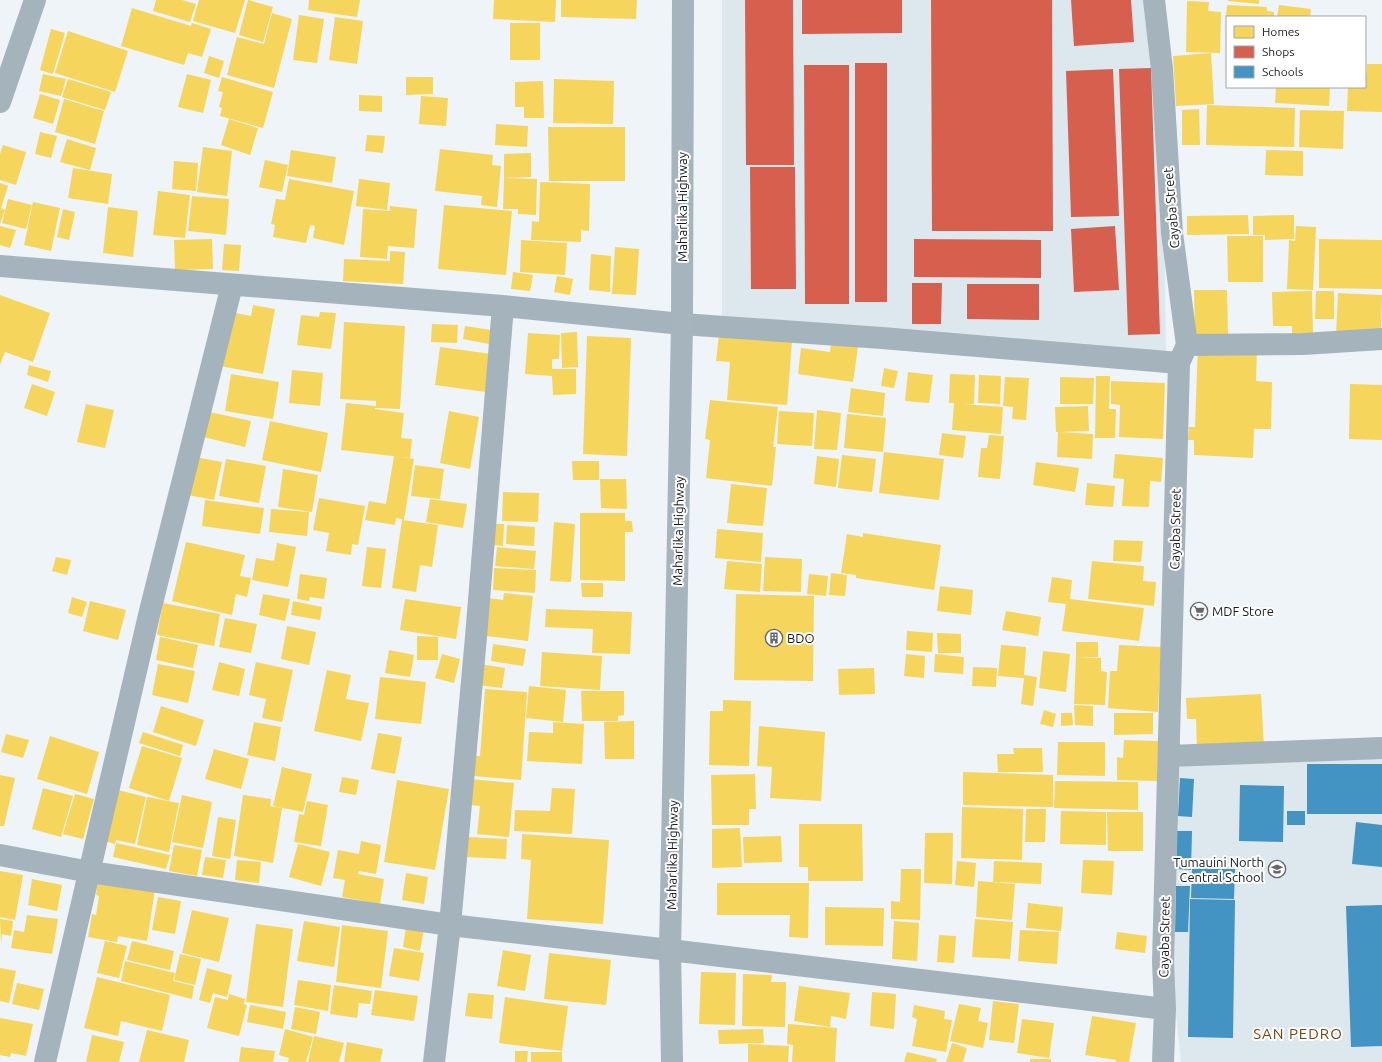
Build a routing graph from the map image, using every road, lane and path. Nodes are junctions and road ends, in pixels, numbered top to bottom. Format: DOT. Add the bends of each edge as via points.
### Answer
graph roads {
  1 [pos="35,0"];
  2 [pos="683,0"];
  3 [pos="1154,0"];
  4 [pos="0,102"];
  5 [pos="0,266"];
  6 [pos="232,285"];
  7 [pos="503,306"];
  8 [pos="682,324"];
  9 [pos="1382,339"];
  10 [pos="1183,354"];
  11 [pos="1382,748"];
  12 [pos="1169,756"];
  13 [pos="0,855"];
  14 [pos="90,872"];
  15 [pos="450,926"];
  16 [pos="670,950"];
  17 [pos="1164,1009"];
  18 [pos="46,1062"];
  19 [pos="434,1062"];
  20 [pos="672,1062"];
  21 [pos="1163,1062"];
  1 -- 4 [label="street"];
  2 -- 8 [label="main road, Maharlika Highway"];
  3 -- 10 [label="street, Cayaba Street" via="1162,69 1172,233"];
  5 -- 6 [label="street"];
  6 -- 7 [label="street"];
  6 -- 14 [label="street" via="150,611"];
  7 -- 8 [label="street"];
  7 -- 15 [label="street"];
  8 -- 10 [label="street" via="882,338"];
  8 -- 16 [label="main road, Maharlika Highway"];
  9 -- 10 [label="street"];
  10 -- 12 [label="street, Cayaba Street"];
  11 -- 12 [label="street"];
  12 -- 17 [label="street, Cayaba Street"];
  13 -- 14 [label="street"];
  14 -- 15 [label="street"];
  14 -- 18 [label="street"];
  15 -- 16 [label="street"];
  15 -- 19 [label="street"];
  16 -- 17 [label="street"];
  16 -- 20 [label="main road, Maharlika Highway"];
  17 -- 21 [label="street, Cayaba Street"];
}
